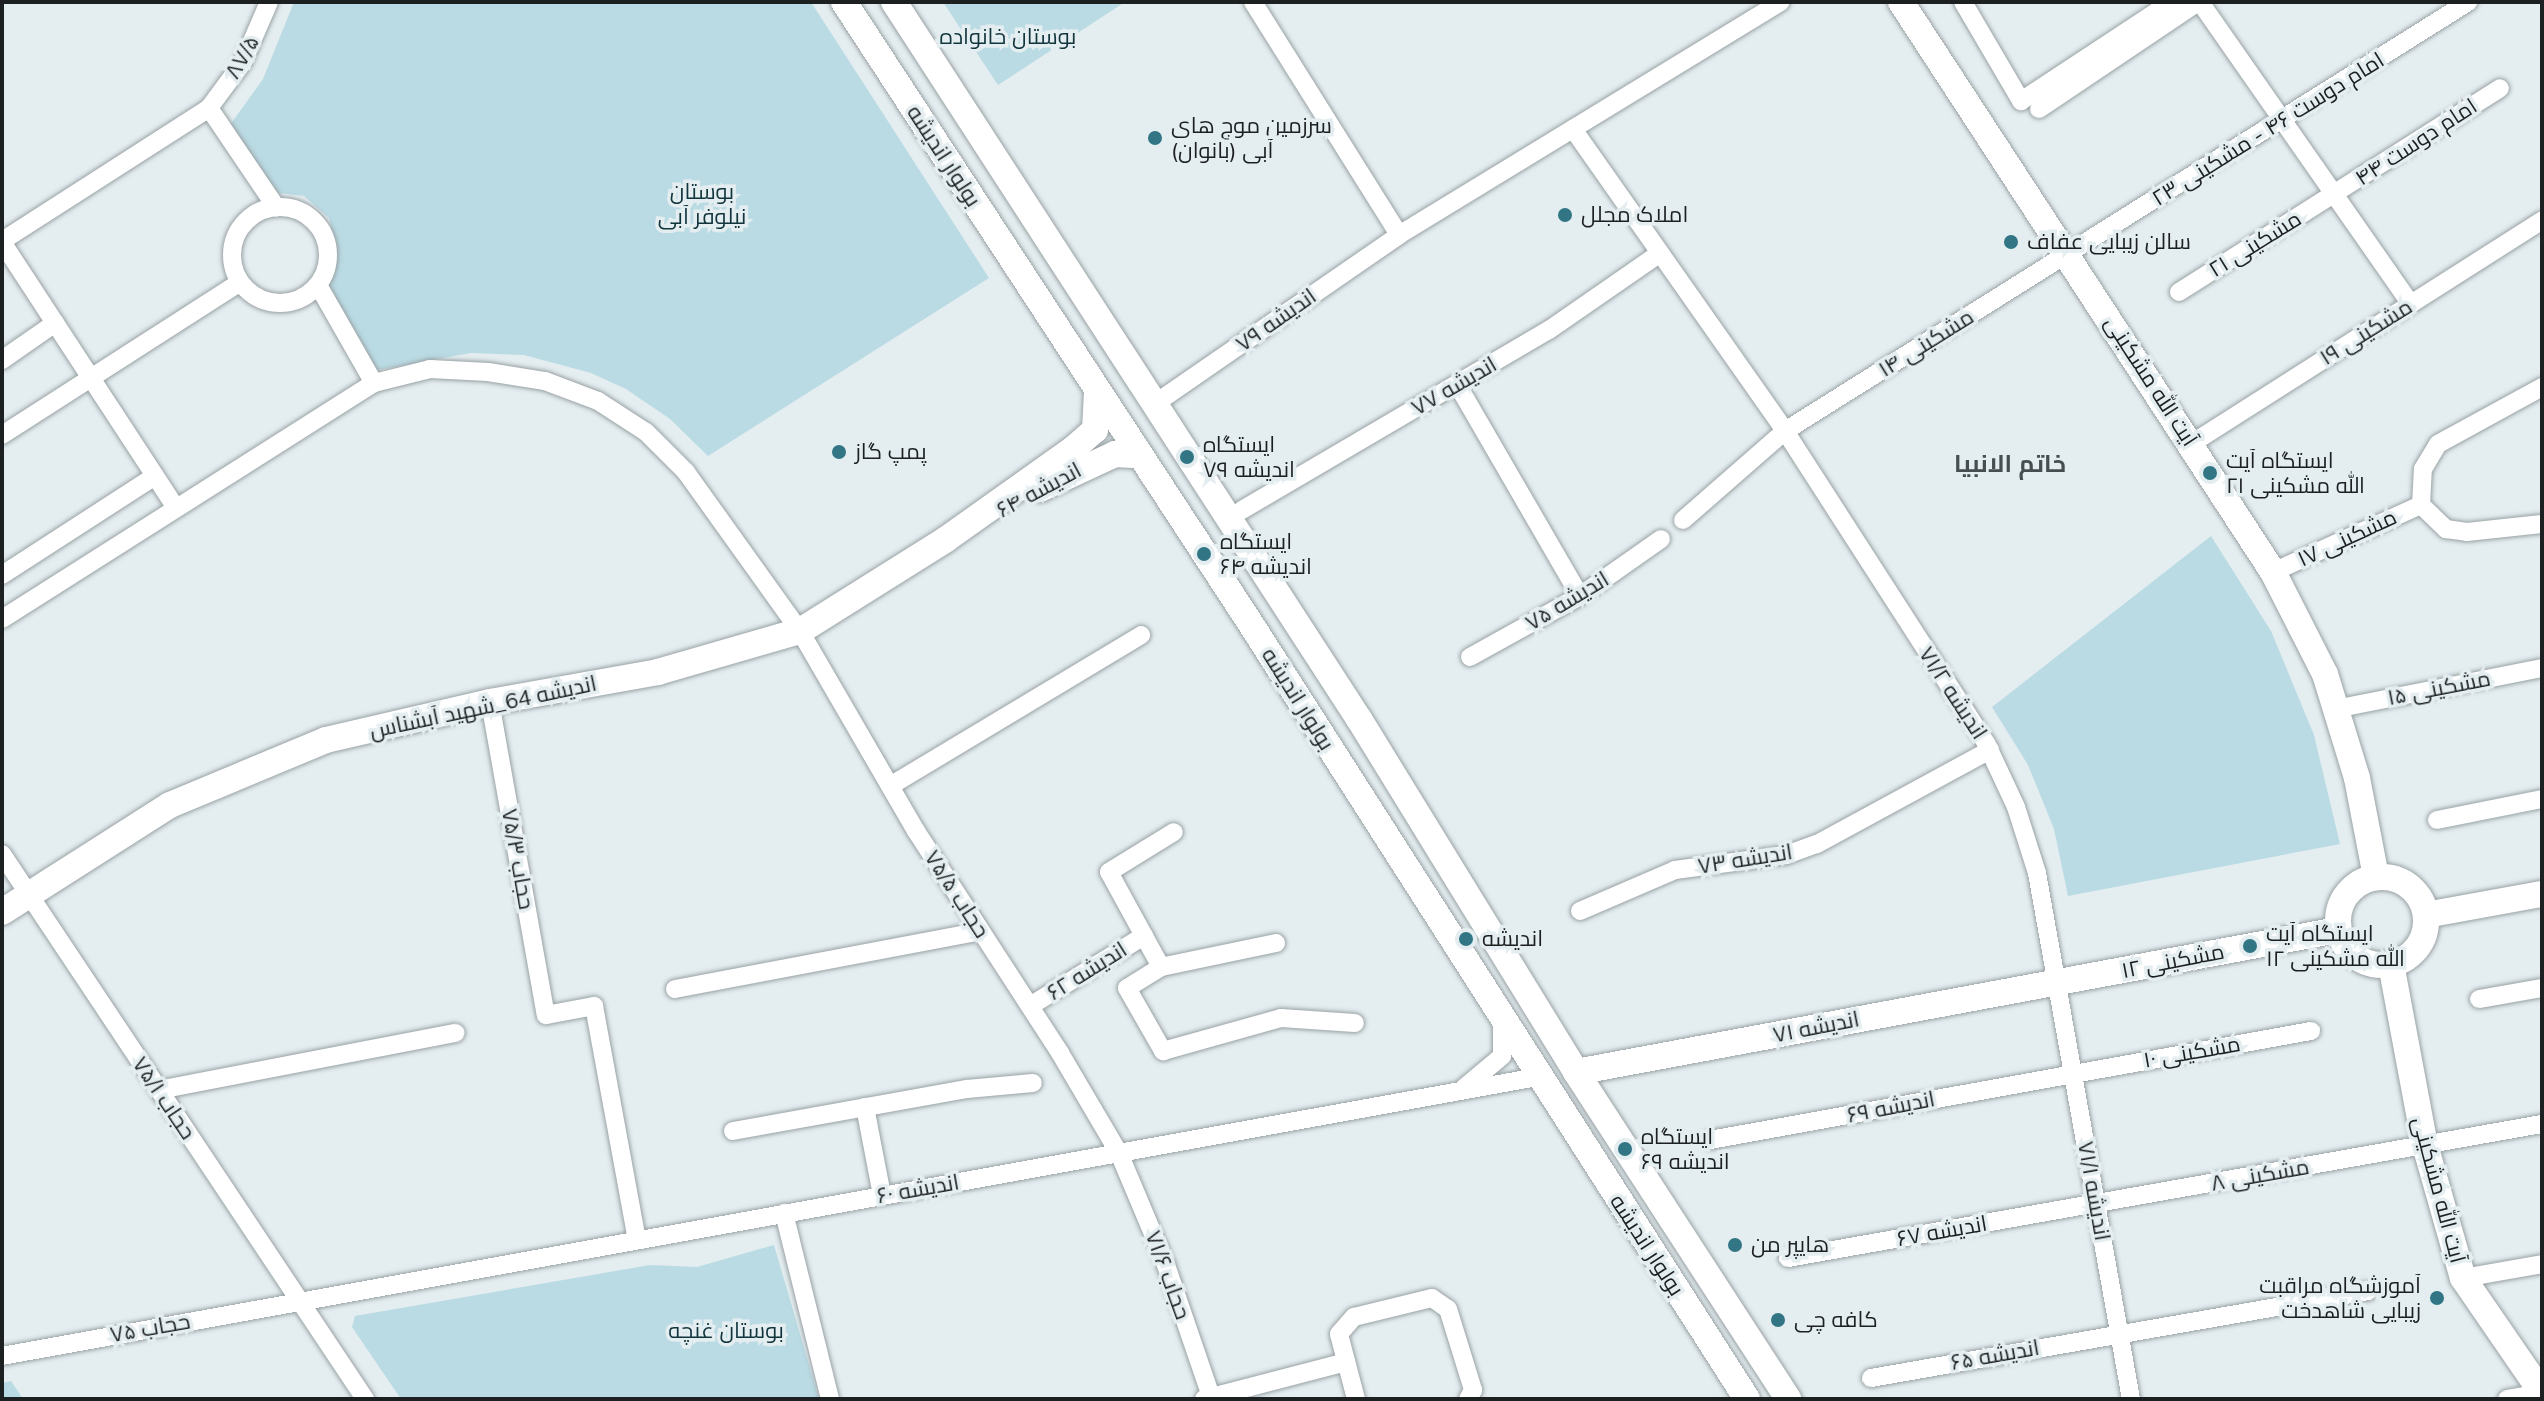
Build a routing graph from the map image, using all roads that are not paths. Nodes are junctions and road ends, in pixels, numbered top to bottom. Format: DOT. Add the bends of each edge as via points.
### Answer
graph roads {
  1 [pos="269,2"];
  2 [pos="844,2"];
  3 [pos="894,2"];
  4 [pos="1253,2"];
  5 [pos="1781,2"];
  6 [pos="1901,2"];
  7 [pos="1963,2"];
  8 [pos="2171,2"];
  9 [pos="2199,2"];
  10 [pos="2468,2"];
  11 [pos="2500,88"];
  12 [pos="209,108"];
  13 [pos="2039,109"];
  14 [pos="2280,123"];
  15 [pos="1573,129"];
  16 [pos="2331,196"];
  17 [pos="276,207"];
  18 [pos="2542,220"];
  19 [pos="1399,235"];
  20 [pos="2,242"];
  21 [pos="1660,253"];
  22 [pos="2068,255"];
  23 [pos="9,268"];
  24 [pos="240,282"];
  25 [pos="318,285"];
  26 [pos="2179,292"];
  27 [pos="2411,304"];
  28 [pos="55,323"];
  29 [pos="2,360"];
  30 [pos="91,378"];
  31 [pos="374,383"];
  32 [pos="1457,384"];
  33 [pos="2542,387"];
  34 [pos="1097,393"];
  35 [pos="1153,405"];
  36 [pos="1785,431"];
  37 [pos="2,434"];
  38 [pos="2191,444"];
  39 [pos="1137,455"];
  40 [pos="155,476"];
  41 [pos="2421,505"];
  42 [pos="176,508"];
  43 [pos="1242,510"];
  44 [pos="1683,520"];
  45 [pos="2542,524"];
  46 [pos="1661,539"];
  47 [pos="945,540"];
  48 [pos="2273,572"];
  49 [pos="2,575"];
  50 [pos="2,595"];
  51 [pos="1580,596"];
  52 [pos="1280,597"];
  53 [pos="8,616"];
  54 [pos="1247,618"];
  55 [pos="800,631"];
  56 [pos="1141,635"];
  57 [pos="1470,657"];
  58 [pos="2542,668"];
  59 [pos="490,702"];
  60 [pos="2335,709"];
  61 [pos="1990,750"];
  62 [pos="890,786"];
  63 [pos="2542,799"];
  64 [pos="2437,820"];
  65 [pos="1174,832"];
  66 [pos="2,854"];
  67 [pos="2376,877"];
  68 [pos="2542,894"];
  69 [pos="28,895"];
  70 [pos="1580,911"];
  71 [pos="2,912"];
  72 [pos="2426,915"];
  73 [pos="2338,930"];
  74 [pos="981,931"];
  75 [pos="1144,936"];
  76 [pos="1276,943"];
  77 [pos="2391,964"];
  78 [pos="1161,967"];
  79 [pos="2055,983"];
  80 [pos="2542,988"];
  81 [pos="675,989"];
  82 [pos="2479,999"];
  83 [pos="1030,1006"];
  84 [pos="1502,1022"];
  85 [pos="1355,1023"];
  86 [pos="2311,1031"];
  87 [pos="456,1033"];
  88 [pos="1576,1072"];
  89 [pos="2073,1073"];
  90 [pos="1537,1077"];
  91 [pos="1033,1083"];
  92 [pos="159,1090"];
  93 [pos="1456,1092"];
  94 [pos="865,1107"];
  95 [pos="2542,1124"];
  96 [pos="733,1131"];
  97 [pos="1710,1140"];
  98 [pos="2425,1145"];
  99 [pos="1119,1153"];
  100 [pos="882,1195"];
  101 [pos="2096,1204"];
  102 [pos="784,1213"];
  103 [pos="637,1240"];
  104 [pos="1788,1258"];
  105 [pos="2542,1264"];
  106 [pos="2463,1278"];
  107 [pos="2368,1291"];
  108 [pos="299,1301"];
  109 [pos="2119,1333"];
  110 [pos="2,1356"];
  111 [pos="1346,1362"];
  112 [pos="1871,1378"];
  113 [pos="2542,1393"];
  114 [pos="1209,1398"];
  115 [pos="365,1399"];
  116 [pos="830,1399"];
  117 [pos="1356,1399"];
  118 [pos="1468,1399"];
  119 [pos="1747,1399"];
  120 [pos="1788,1399"];
  121 [pos="2131,1399"];
  122 [pos="2507,1399"];
  1 -- 12 [label="street, ۸۷/۵" via="243,62"];
  2 -- 34 [label="street, بولوار اندیشه"];
  3 -- 35 [label="street, بولوار اندیشه"];
  4 -- 19 [label="street"];
  5 -- 15 [label="street, اندیشه ۷۹"];
  6 -- 22 [label="street, آیت الله مشکینی"];
  7 -- 8 [label="street" via="2021,101"];
  9 -- 13 [label="street"];
  9 -- 14 [label="street"];
  10 -- 14 [label="street, امام دوست ۴۶ - مشکینی ۲۳"];
  11 -- 16 [label="street, امام دوست ۴۴"];
  12 -- 17 [label="street"];
  12 -- 20 [label="street"];
  14 -- 16 [label="street"];
  14 -- 22 [label="street, امام دوست ۴۶ - مشکینی ۲۳"];
  15 -- 19 [label="street, اندیشه ۷۹"];
  15 -- 21 [label="street, اندیشه ۷۱/۲"];
  16 -- 26 [label="street, مشکینی ۲۱"];
  16 -- 27 [label="street"];
  17 -- 24 [label="street" via="256,213 233,242 232,260"];
  17 -- 25 [label="street" via="309,217 322,232 328,249"];
  18 -- 27 [label="street, مشکینی ۱۹"];
  19 -- 35 [label="street, اندیشه ۷۹"];
  20 -- 23 [label="street"];
  21 -- 32 [label="street, اندیشه ۷۷" via="1549,330"];
  21 -- 36 [label="street, اندیشه ۷۱/۲"];
  22 -- 36 [label="street, مشکینی ۱۴"];
  22 -- 38 [label="street, آیت الله مشکینی"];
  23 -- 28 [label="street"];
  24 -- 25 [label="street" via="267,302 285,303"];
  24 -- 30 [label="street"];
  25 -- 31 [label="street"];
  27 -- 38 [label="street, مشکینی ۱۹"];
  28 -- 29 [label="street"];
  28 -- 30 [label="street"];
  30 -- 37 [label="street"];
  30 -- 40 [label="street"];
  31 -- 42 [label="street, حجاب ۷۵/۵"];
  31 -- 55 [label="street, حجاب ۷۵/۵" via="430,369 488,372 545,381 598,401 646,432 686,472"];
  32 -- 43 [label="street, اندیشه ۷۷"];
  32 -- 51 [label="street"];
  33 -- 41 [label="street" via="2438,444 2423,469"];
  34 -- 39 [label="street, بولوار اندیشه"];
  34 -- 47 [label="street" via="1095,430"];
  35 -- 52 [label="street, بولوار اندیشه"];
  36 -- 44 [label="street, مشکینی ۱۴"];
  36 -- 61 [label="street, اندیشه ۷۱/۲"];
  38 -- 48 [label="street, آیت الله مشکینی"];
  39 -- 47 [label="street, اندیشه ۶۴" via="1115,454 1085,466"];
  39 -- 54 [label="street, بولوار اندیشه"];
  40 -- 42 [label="street"];
  40 -- 49 [label="street"];
  41 -- 45 [label="street" via="2446,529 2467,532"];
  41 -- 48 [label="street, مشکینی ۱۷"];
  42 -- 53 [label="street, حجاب ۷۵/۵"];
  46 -- 51 [label="street, اندیشه ۷۵"];
  47 -- 55 [label="street, اندیشه 64_شهید آبشناس"];
  48 -- 60 [label="street, آیت الله مشکینی" via="2325,674"];
  50 -- 53 [label="street"];
  51 -- 57 [label="street, اندیشه ۷۵"];
  52 -- 54 [label="street"];
  52 -- 88 [label="street, بولوار اندیشه"];
  54 -- 84 [label="street, بولوار اندیشه"];
  55 -- 59 [label="street, اندیشه 64_شهید آبشناس" via="658,672"];
  55 -- 62 [label="street, حجاب ۷۵/۵"];
  56 -- 62 [label="street"];
  58 -- 60 [label="street, مشکینی ۱۵"];
  59 -- 69 [label="street, اندیشه 64_شهید آبشناس" via="326,740 170,805"];
  59 -- 103 [label="street, حجاب ۷۵/۳" via="546,1015 594,1006"];
  60 -- 67 [label="street, آیت الله مشکینی" via="2357,778"];
  61 -- 70 [label="street, اندیشه ۷۳" via="1817,844 1786,855 1675,870"];
  61 -- 79 [label="street, اندیشه ۷۱/۲" via="2037,873"];
  62 -- 74 [label="street, حجاب ۷۵/۵"];
  63 -- 64 [label="street"];
  65 -- 75 [label="street" via="1109,872"];
  66 -- 69 [label="street, حجاب ۷۵/۱"];
  67 -- 72 [label="street" via="2409,885"];
  67 -- 73 [label="street" via="2345,895"];
  68 -- 72 [label="street"];
  69 -- 71 [label="street, اندیشه 64_شهید آبشناس"];
  69 -- 92 [label="street, حجاب ۷۵/۱"];
  72 -- 77 [label="street" via="2418,946"];
  73 -- 77 [label="street" via="2358,958"];
  73 -- 79 [label="street, مشکینی ۱۲"];
  74 -- 81 [label="street"];
  74 -- 83 [label="street, حجاب ۷۵/۵"];
  75 -- 78 [label="street"];
  75 -- 83 [label="street, اندیشه ۶۲"];
  76 -- 78 [label="street"];
  77 -- 98 [label="street, آیت الله مشکینی"];
  78 -- 85 [label="street" via="1127,988 1163,1051 1281,1018"];
  79 -- 88 [label="street, اندیشه ۷۱"];
  79 -- 89 [label="street, اندیشه ۷۱/۱"];
  80 -- 82 [label="street"];
  83 -- 99 [label="street, حجاب ۷۵/۵"];
  84 -- 90 [label="street, بولوار اندیشه"];
  84 -- 93 [label="street" via="1502,1056"];
  86 -- 89 [label="street, مشکینی ۱۰"];
  87 -- 92 [label="street"];
  88 -- 120 [label="street, بولوار اندیشه"];
  89 -- 97 [label="street, اندیشه ۶۹"];
  89 -- 101 [label="street, اندیشه ۷۱/۱"];
  90 -- 93 [label="street, اندیشه ۶۰"];
  90 -- 119 [label="street, بولوار اندیشه"];
  91 -- 94 [label="street"];
  92 -- 108 [label="street, حجاب ۷۵/۱"];
  93 -- 99 [label="street, اندیشه ۶۰"];
  94 -- 96 [label="street"];
  94 -- 100 [label="street"];
  95 -- 98 [label="street, مشکینی ۸"];
  98 -- 101 [label="street, مشکینی ۸"];
  98 -- 106 [label="street, آیت الله مشکینی"];
  99 -- 100 [label="street, اندیشه ۶۰"];
  99 -- 114 [label="street, حجاب ۷۱/۶" via="1166,1265"];
  100 -- 102 [label="street, اندیشه ۶۰"];
  101 -- 104 [label="street, اندیشه ۶۷"];
  101 -- 109 [label="street, اندیشه ۷۱/۱"];
  102 -- 103 [label="street, اندیشه ۶۰"];
  102 -- 116 [label="street"];
  103 -- 108 [label="street, اندیشه ۶۰"];
  105 -- 106 [label="street"];
  106 -- 113 [label="street, آیت الله مشکینی"];
  107 -- 109 [label="street, اندیشه ۶۵"];
  108 -- 110 [label="street, حجاب ۷۵"];
  108 -- 115 [label="street, حجاب ۷۵/۱"];
  109 -- 112 [label="street, اندیشه ۶۵"];
  109 -- 121 [label="street, اندیشه ۷۱/۱"];
  111 -- 114 [label="street"];
  111 -- 117 [label="street"];
  111 -- 118 [label="street" via="1339,1334 1354,1317 1432,1298 1448,1309 1473,1390"];
  113 -- 122 [label="street"];
}
